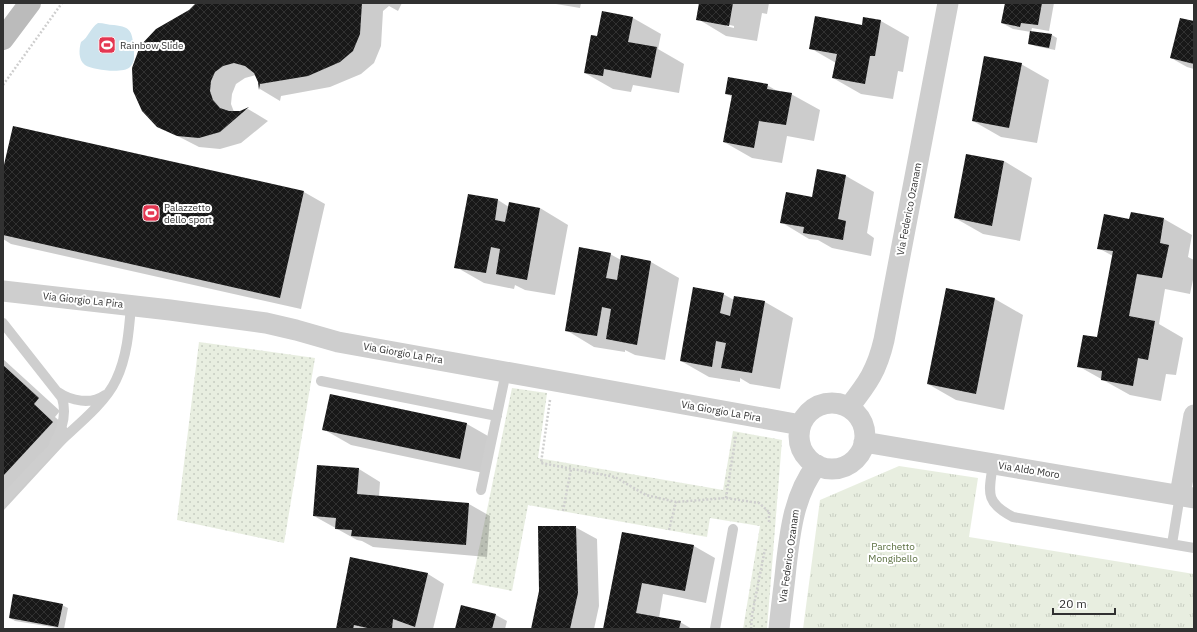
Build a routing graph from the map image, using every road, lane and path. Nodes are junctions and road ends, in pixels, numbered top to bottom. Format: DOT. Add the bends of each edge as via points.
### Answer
graph roads {
  1 [pos="30,3"];
  2 [pos="62,3"];
  3 [pos="948,3"];
  4 [pos="3,40"];
  5 [pos="3,85"];
  6 [pos="3,291"];
  7 [pos="131,306"];
  8 [pos="3,323"];
  9 [pos="506,372"];
  10 [pos="552,380"];
  11 [pos="321,381"];
  12 [pos="112,389"];
  13 [pos="56,391"];
  14 [pos="849,407"];
  15 [pos="740,414"];
  16 [pos="1194,415"];
  17 [pos="496,416"];
  18 [pos="801,425"];
  19 [pos="864,442"];
  20 [pos="50,451"];
  21 [pos="993,464"];
  22 [pos="817,465"];
  23 [pos="571,469"];
  24 [pos="481,490"];
  25 [pos="1187,496"];
  26 [pos="726,498"];
  27 [pos="3,501"];
  28 [pos="676,502"];
  29 [pos="564,511"];
  30 [pos="769,512"];
  31 [pos="733,529"];
  32 [pos="669,530"];
  33 [pos="1172,544"];
  34 [pos="1194,548"];
  35 [pos="715,629"];
  36 [pos="779,629"];
  1 -- 4 [label="main road"];
  2 -- 5 [label="path"];
  3 -- 14 [label="street, Via Federico Ozanam" via="884,340 872,376"];
  6 -- 7 [label="street, Via Giorgio La Pira"];
  7 -- 9 [label="street, Via Giorgio La Pira" via="266,323 345,343"];
  7 -- 12 [label="lane" via="126,350"];
  8 -- 13 [label="lane"];
  9 -- 10 [label="street, Via Giorgio La Pira"];
  9 -- 17 [label="lane"];
  10 -- 15 [label="street, Via Giorgio La Pira"];
  10 -- 23 [label="path" via="541,463"];
  11 -- 17 [label="lane"];
  12 -- 13 [label="lane" via="98,400 91,401 73,399"];
  12 -- 20 [label="lane"];
  13 -- 20 [label="lane" via="62,398 64,413 58,436"];
  14 -- 18 [label="street" via="830,403 821,405 812,410"];
  14 -- 19 [label="street" via="862,422"];
  15 -- 18 [label="street, Via Giorgio La Pira"];
  15 -- 26 [label="path"];
  16 -- 25 [label="street"];
  17 -- 24 [label="lane"];
  18 -- 22 [label="street" via="800,444 809,459"];
  19 -- 21 [label="street, Via Aldo Moro"];
  19 -- 22 [label="street" via="855,460 846,465 826,468"];
  20 -- 27 [label="lane"];
  21 -- 25 [label="street, Via Aldo Moro"];
  21 -- 33 [label="lane" via="991,500 999,509 1013,517"];
  22 -- 36 [label="street, Via Federico Ozanam" via="803,487 795,510"];
  23 -- 28 [label="path" via="615,477 646,495"];
  23 -- 29 [label="path"];
  25 -- 33 [label="lane"];
  26 -- 28 [label="path"];
  26 -- 30 [label="path" via="758,503"];
  28 -- 32 [label="path"];
  31 -- 35 [label="lane"];
  33 -- 34 [label="lane"];
}
